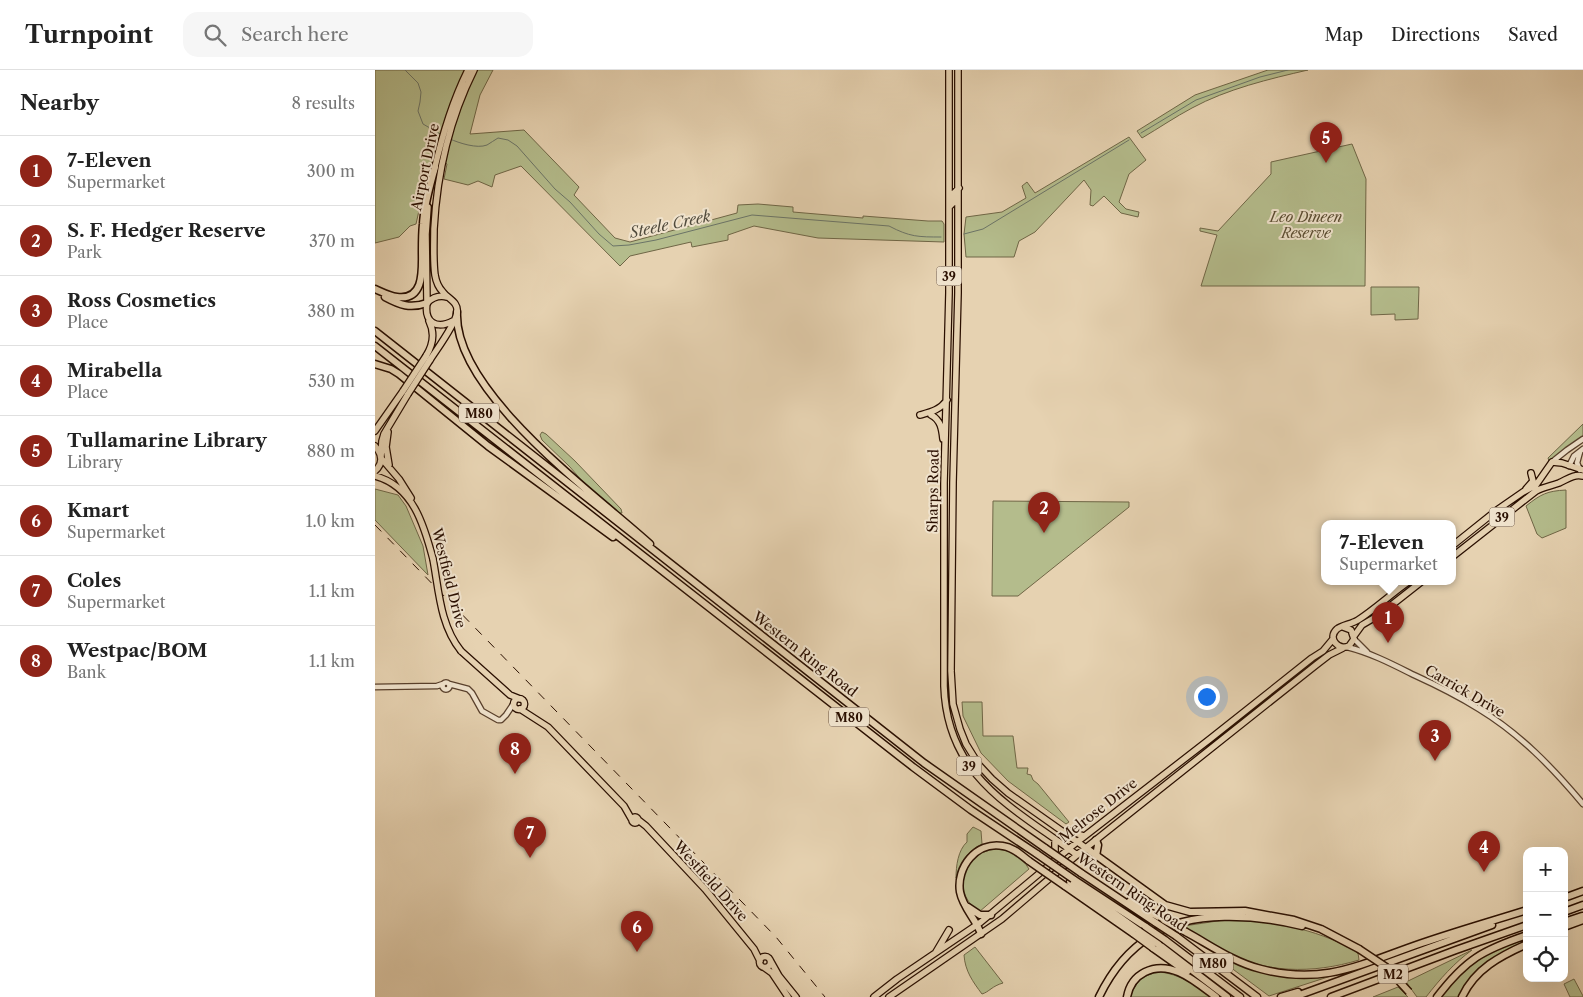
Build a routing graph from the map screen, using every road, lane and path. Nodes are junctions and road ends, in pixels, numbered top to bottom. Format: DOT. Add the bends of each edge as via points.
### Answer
graph roads {
  1 [pos="468,70"];
  2 [pos="475,70"];
  3 [pos="949,70"];
  4 [pos="958,70"];
  5 [pos="451,118"];
  6 [pos="439,160"];
  7 [pos="435,167"];
  8 [pos="959,188"];
  9 [pos="950,206"];
  10 [pos="375,290"];
  11 [pos="949,293"];
  12 [pos="958,293"];
  13 [pos="448,297"];
  14 [pos="427,303"];
  15 [pos="457,312"];
  16 [pos="428,319"];
  17 [pos="454,320"];
  18 [pos="375,331"];
  19 [pos="375,346"];
  20 [pos="428,358"];
  21 [pos="375,364"];
  22 [pos="405,392"];
  23 [pos="947,400"];
  24 [pos="920,415"];
  25 [pos="931,416"];
  26 [pos="390,423"];
  27 [pos="375,430"];
  28 [pos="1583,439"];
  29 [pos="375,446"];
  30 [pos="1582,450"];
  31 [pos="945,456"];
  32 [pos="381,457"];
  33 [pos="954,462"];
  34 [pos="1552,462"];
  35 [pos="1569,466"];
  36 [pos="389,467"];
  37 [pos="375,470"];
  38 [pos="1582,472"];
  39 [pos="1531,473"];
  40 [pos="375,476"];
  41 [pos="1542,478"];
  42 [pos="1564,480"];
  43 [pos="944,483"];
  44 [pos="1556,484"];
  45 [pos="1525,491"];
  46 [pos="413,504"];
  47 [pos="1456,543"];
  48 [pos="1456,554"];
  49 [pos="665,574"];
  50 [pos="692,581"];
  51 [pos="1404,585"];
  52 [pos="1417,585"];
  53 [pos="1343,627"];
  54 [pos="1354,637"];
  55 [pos="1333,639"];
  56 [pos="1345,648"];
  57 [pos="1368,653"];
  58 [pos="375,686"];
  59 [pos="510,694"];
  60 [pos="522,700"];
  61 [pos="514,703"];
  62 [pos="519,709"];
  63 [pos="529,713"];
  64 [pos="507,715"];
  65 [pos="979,765"];
  66 [pos="1176,765"];
  67 [pos="972,769"];
  68 [pos="1182,772"];
  69 [pos="1583,804"];
  70 [pos="1062,832"];
  71 [pos="1084,836"];
  72 [pos="1055,839"];
  73 [pos="1097,840"];
  74 [pos="1077,842"];
  75 [pos="1086,848"];
  76 [pos="1069,849"];
  77 [pos="1077,855"];
  78 [pos="1096,856"];
  79 [pos="1033,858"];
  80 [pos="1056,859"];
  81 [pos="1069,882"];
  82 [pos="1583,891"];
  83 [pos="1111,892"];
  84 [pos="1568,897"];
  85 [pos="965,905"];
  86 [pos="1583,905"];
  87 [pos="1568,911"];
  88 [pos="1523,912"];
  89 [pos="1523,912"];
  90 [pos="991,915"];
  91 [pos="1583,916"];
  92 [pos="1583,920"];
  93 [pos="1568,921"];
  94 [pos="978,925"];
  95 [pos="1523,926"];
  96 [pos="1568,926"];
  97 [pos="949,930"];
  98 [pos="981,934"];
  99 [pos="1523,936"];
  100 [pos="1343,940"];
  101 [pos="1155,946"];
  102 [pos="1523,946"];
  103 [pos="754,949"];
  104 [pos="935,954"];
  105 [pos="769,959"];
  106 [pos="760,961"];
  107 [pos="765,968"];
  108 [pos="1364,972"];
  109 [pos="1410,994"];
  110 [pos="1240,996"];
  111 [pos="788,997"];
  112 [pos="796,997"];
  113 [pos="874,997"];
  114 [pos="889,997"];
  115 [pos="1099,997"];
  116 [pos="1127,997"];
  117 [pos="1216,997"];
  118 [pos="1227,997"];
  119 [pos="1257,997"];
  120 [pos="1281,997"];
  121 [pos="1294,997"];
  122 [pos="1331,997"];
  123 [pos="1437,997"];
  124 [pos="1462,997"];
  1 -- 5 [label="main road, Airport Drive"];
  2 -- 5 [label="main road, Airport Drive"];
  3 -- 9 [label="main road, Sharps Road / 39"];
  4 -- 8 [label="main road, Sharps Road / 39"];
  5 -- 6 [label="main road, Airport Drive"];
  6 -- 7 [label="main road, Airport Drive"];
  6 -- 13 [label="main road, Airport Drive" via="434,268 436,280"];
  7 -- 10 [label="highway" via="423,222 420,284 412,293 401,297"];
  7 -- 14 [label="main road, Airport Drive" via="427,221"];
  8 -- 9 [label="main road"];
  8 -- 12 [label="main road, Sharps Road / 39"];
  9 -- 11 [label="main road, Sharps Road / 39"];
  10 -- 14 [label="highway" via="406,306"];
  11 -- 12 [label="main road"];
  11 -- 23 [label="main road, Sharps Road / 39"];
  12 -- 33 [label="main road, Sharps Road / 39"];
  13 -- 14 [label="main road" via="437,297"];
  13 -- 15 [label="main road" via="454,302"];
  14 -- 16 [label="main road"];
  15 -- 17 [label="main road"];
  15 -- 50 [label="highway" via="463,347 485,386 503,408 573,479"];
  16 -- 17 [label="main road" via="441,325"];
  16 -- 20 [label="main road" via="432,341"];
  17 -- 20 [label="main road"];
  18 -- 50 [label="highway, Western Ring Road / M80"];
  19 -- 49 [label="highway, Western Ring Road / M80"];
  20 -- 22 [label="main road, bridge"];
  21 -- 49 [label="highway" via="399,374 495,451"];
  22 -- 26 [label="main road"];
  22 -- 27 [label="main road"];
  23 -- 24 [label="main road" via="938,410"];
  23 -- 31 [label="main road, Sharps Road / 39"];
  25 -- 31 [label="main road" via="936,418 941,430"];
  26 -- 32 [label="main road" via="382,441"];
  26 -- 36 [label="main road" via="386,444"];
  28 -- 34 [label="street"];
  29 -- 32 [label="main road, Westfield Drive"];
  30 -- 35 [label="street"];
  30 -- 38 [label="street" via="1577,462"];
  31 -- 43 [label="main road, Sharps Road / 39"];
  32 -- 36 [label="main road, Westfield Drive"];
  32 -- 37 [label="main road" via="381,463"];
  33 -- 43 [label="main road"];
  33 -- 65 [label="main road, Sharps Road / 39" via="952,693 960,729"];
  34 -- 35 [label="main road"];
  34 -- 41 [label="main road, 39"];
  35 -- 38 [label="main road"];
  35 -- 42 [label="main road"];
  36 -- 46 [label="main road, Westfield Drive"];
  38 -- 42 [label="main road, 39"];
  39 -- 45 [label="main road" via="1533,481"];
  40 -- 46 [label="main road, Westfield Drive" via="395,485"];
  41 -- 44 [label="main road"];
  41 -- 45 [label="main road, 39"];
  42 -- 44 [label="main road, 39"];
  43 -- 67 [label="main road, Sharps Road / 39" via="944,700 951,732"];
  44 -- 48 [label="main road, 39" via="1528,497"];
  45 -- 47 [label="main road, 39"];
  46 -- 59 [label="main road, Westfield Drive, bridge" via="425,530 444,621 452,639 461,652"];
  49 -- 79 [label="highway, Western Ring Road / M80"];
  50 -- 83 [label="highway, Western Ring Road / M80, bridge" via="924,763"];
  51 -- 53 [label="main road"];
  52 -- 54 [label="main road" via="1362,626"];
  53 -- 54 [label="main road" via="1351,630"];
  53 -- 55 [label="main road" via="1335,632"];
  54 -- 56 [label="main road"];
  54 -- 57 [label="street, Carrick Drive"];
  55 -- 56 [label="main road"];
  55 -- 66 [label="main road, Melrose Drive" via="1323,651"];
  56 -- 57 [label="street, Carrick Drive"];
  56 -- 68 [label="main road, Melrose Drive" via="1329,655"];
  57 -- 69 [label="street, Carrick Drive" via="1459,697 1502,724 1545,761"];
  58 -- 64 [label="street" via="460,686 472,693 486,714 498,720"];
  59 -- 60 [label="main road, Westfield Drive"];
  59 -- 61 [label="main road, Westfield Drive"];
  60 -- 61 [label="main road" via="516,699"];
  60 -- 62 [label="main road" via="523,707"];
  60 -- 63 [label="main road, Westfield Drive"];
  61 -- 62 [label="main road"];
  61 -- 64 [label="street"];
  62 -- 63 [label="main road, Westfield Drive"];
  62 -- 64 [label="street"];
  63 -- 103 [label="main road, Westfield Drive" via="631,811 635,820 646,826 705,889"];
  65 -- 67 [label="main road"];
  65 -- 70 [label="main road, Sharps Road / 39" via="1003,788"];
  66 -- 68 [label="main road"];
  66 -- 71 [label="main road, Melrose Drive"];
  67 -- 72 [label="main road, Sharps Road / 39" via="996,796"];
  68 -- 73 [label="main road, Melrose Drive"];
  70 -- 71 [label="main road, 39"];
  70 -- 74 [label="main road, Sharps Road"];
  71 -- 74 [label="main road, Melrose Drive"];
  72 -- 76 [label="main road, Sharps Road / 39"];
  72 -- 80 [label="main road"];
  73 -- 75 [label="main road, Melrose Drive"];
  73 -- 78 [label="highway"];
  74 -- 75 [label="main road, Sharps Road"];
  74 -- 76 [label="main road, Melrose Drive"];
  75 -- 77 [label="main road, Melrose Drive"];
  75 -- 78 [label="highway"];
  76 -- 77 [label="main road, Sharps Road / 39"];
  76 -- 80 [label="main road, Melrose Drive"];
  77 -- 98 [label="main road, Melrose Drive"];
  78 -- 100 [label="highway" via="1159,902 1174,909 1190,912 1245,911 1276,916 1312,926"];
  79 -- 81 [label="highway, Western Ring Road / M80, bridge"];
  79 -- 81 [label="highway, bridge"];
  79 -- 85 [label="highway" via="1003,846 992,845 976,852 961,873 960,893"];
  80 -- 90 [label="main road, Melrose Drive"];
  81 -- 101 [label="highway, bridge"];
  81 -- 110 [label="highway, Western Ring Road / M80, bridge" via="1146,927"];
  82 -- 84 [label="highway"];
  83 -- 88 [label="highway, bridge" via="1239,961 1287,974 1322,974 1350,969"];
  83 -- 119 [label="highway, Western Ring Road / M80, bridge"];
  85 -- 90 [label="highway" via="980,915"];
  85 -- 94 [label="highway"];
  86 -- 87 [label="highway"];
  89 -- 108 [label="highway, M2"];
  90 -- 94 [label="main road, Melrose Drive"];
  91 -- 93 [label="highway"];
  92 -- 96 [label="highway"];
  94 -- 98 [label="highway"];
  94 -- 104 [label="main road, Melrose Drive"];
  95 -- 122 [label="highway, M2"];
  97 -- 104 [label="main road"];
  98 -- 114 [label="main road, Melrose Drive"];
  99 -- 123 [label="highway" via="1496,946 1470,962"];
  100 -- 109 [label="highway, bridge" via="1386,967"];
  100 -- 115 [label="highway" via="1279,921 1233,917 1186,922 1151,935 1134,949 1115,968"];
  101 -- 117 [label="highway"];
  101 -- 118 [label="highway"];
  102 -- 124 [label="highway" via="1487,965"];
  103 -- 105 [label="main road, Westfield Drive"];
  103 -- 106 [label="main road, Westfield Drive"];
  104 -- 113 [label="main road, Melrose Drive"];
  105 -- 106 [label="main road" via="763,957"];
  105 -- 107 [label="main road"];
  105 -- 112 [label="main road, Westfield Drive"];
  106 -- 107 [label="main road"];
  107 -- 111 [label="main road"];
  108 -- 120 [label="highway"];
  108 -- 121 [label="highway, M2"];
  116 -- 117 [label="highway" via="1138,976 1163,968 1183,974"];
}
